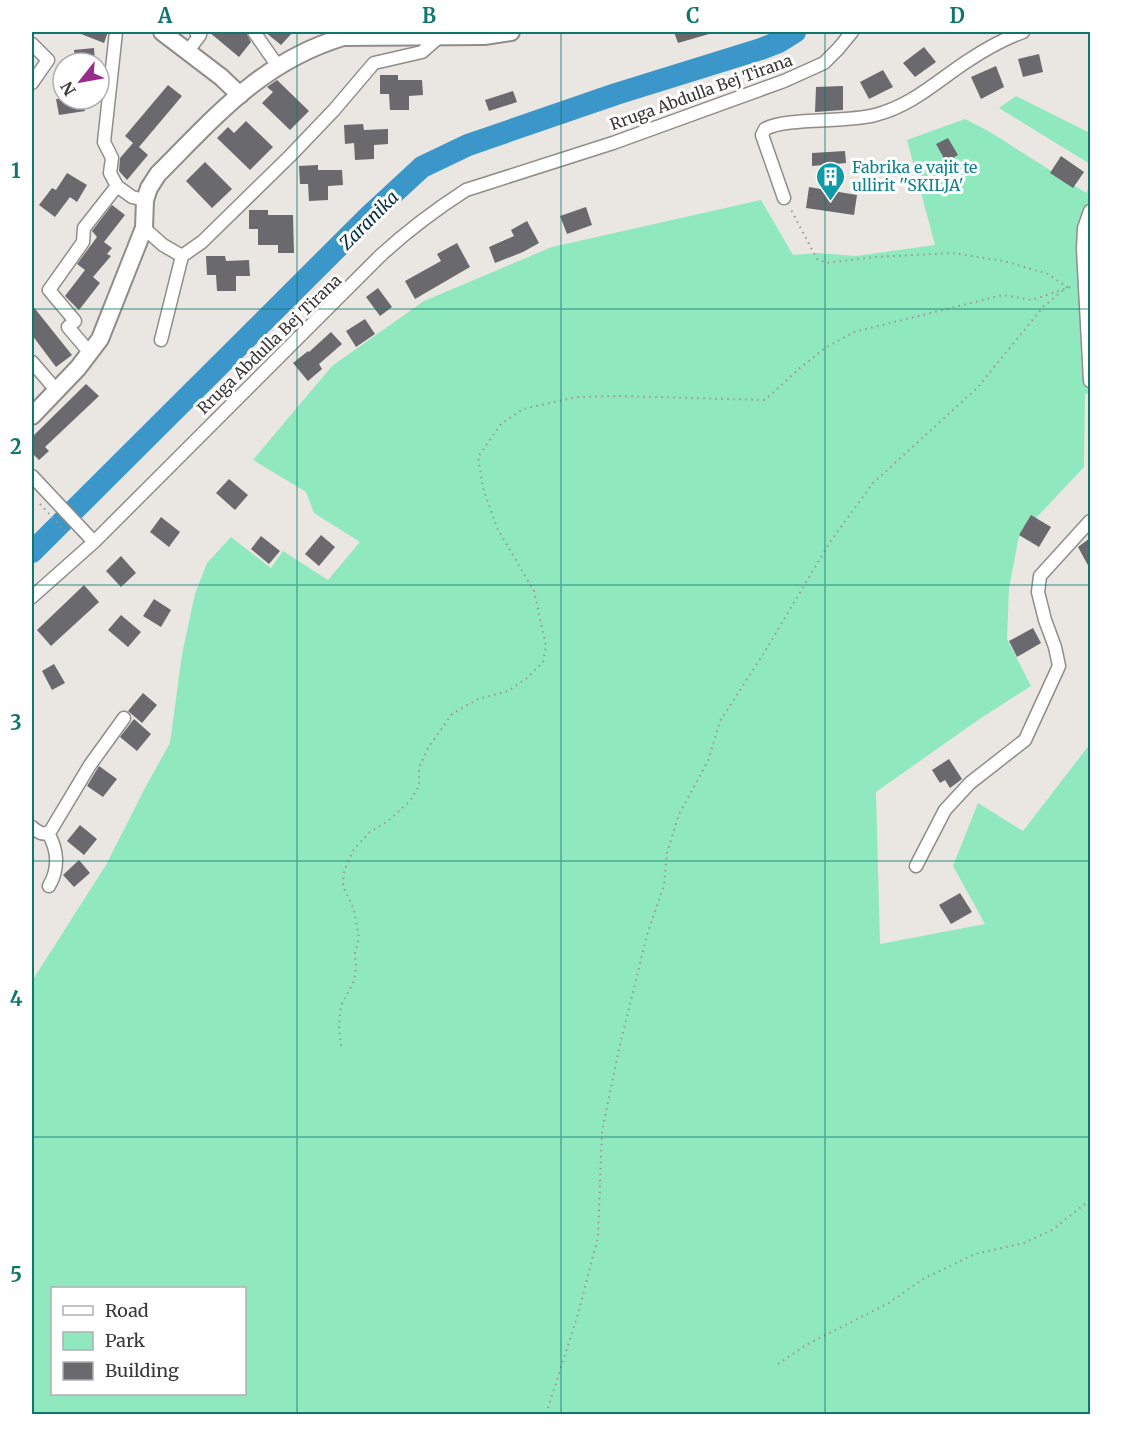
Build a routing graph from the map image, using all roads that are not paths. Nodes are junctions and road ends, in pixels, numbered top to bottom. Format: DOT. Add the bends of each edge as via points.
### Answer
graph roads {
  1 [pos="116,32"];
  2 [pos="162,32"];
  3 [pos="196,32"];
  4 [pos="254,32"];
  5 [pos="511,32"];
  6 [pos="852,32"];
  7 [pos="1023,32"];
  8 [pos="342,34"];
  9 [pos="427,35"];
  10 [pos="32,44"];
  11 [pos="188,51"];
  12 [pos="278,65"];
  13 [pos="32,83"];
  14 [pos="240,95"];
  15 [pos="117,186"];
  16 [pos="784,198"];
  17 [pos="145,200"];
  18 [pos="1090,212"];
  19 [pos="144,228"];
  20 [pos="182,256"];
  21 [pos="161,340"];
  22 [pos="90,353"];
  23 [pos="32,362"];
  24 [pos="1090,381"];
  25 [pos="57,391"];
  26 [pos="32,416"];
  27 [pos="32,476"];
  28 [pos="1090,521"];
  29 [pos="94,542"];
  30 [pos="32,597"];
  31 [pos="124,718"];
  32 [pos="32,827"];
  33 [pos="48,833"];
  34 [pos="916,866"];
  35 [pos="49,886"];
  1 -- 15 [label="street" via="104,142 112,158 110,172"];
  2 -- 11 [label="street"];
  3 -- 11 [label="street" via="200,35"];
  4 -- 12 [label="street"];
  5 -- 9 [label="street" via="484,36"];
  6 -- 29 [label="street, Rruga Abdulla Bej Tirana" via="824,63 784,81 613,143 466,190 448,202 406,231"];
  7 -- 16 [label="street" via="994,45 894,109 873,116 781,124 765,129 762,135"];
  8 -- 9 [label="street"];
  8 -- 12 [label="street"];
  9 -- 20 [label="street" via="422,52 374,63 297,148 202,242"];
  10 -- 13 [label="street" via="48,60"];
  11 -- 14 [label="street"];
  12 -- 14 [label="street"];
  14 -- 17 [label="street" via="158,174"];
  15 -- 17 [label="street" via="132,197"];
  15 -- 22 [label="street" via="84,228 83,242 49,290 75,321 68,327"];
  17 -- 19 [label="street"];
  18 -- 24 [label="street" via="1083,249"];
  19 -- 20 [label="street"];
  19 -- 22 [label="street" via="100,339"];
  20 -- 21 [label="street"];
  22 -- 25 [label="street"];
  23 -- 25 [label="street"];
  25 -- 26 [label="street"];
  27 -- 29 [label="street" via="77,533"];
  28 -- 34 [label="street" via="1040,576 1038,592 1059,666 1025,740 970,783 945,810"];
  29 -- 30 [label="street, Rruga Abdulla Bej Tirana"];
  31 -- 33 [label="street"];
  32 -- 33 [label="street" via="41,834"];
  33 -- 35 [label="street" via="54,843 56,866"];
}
